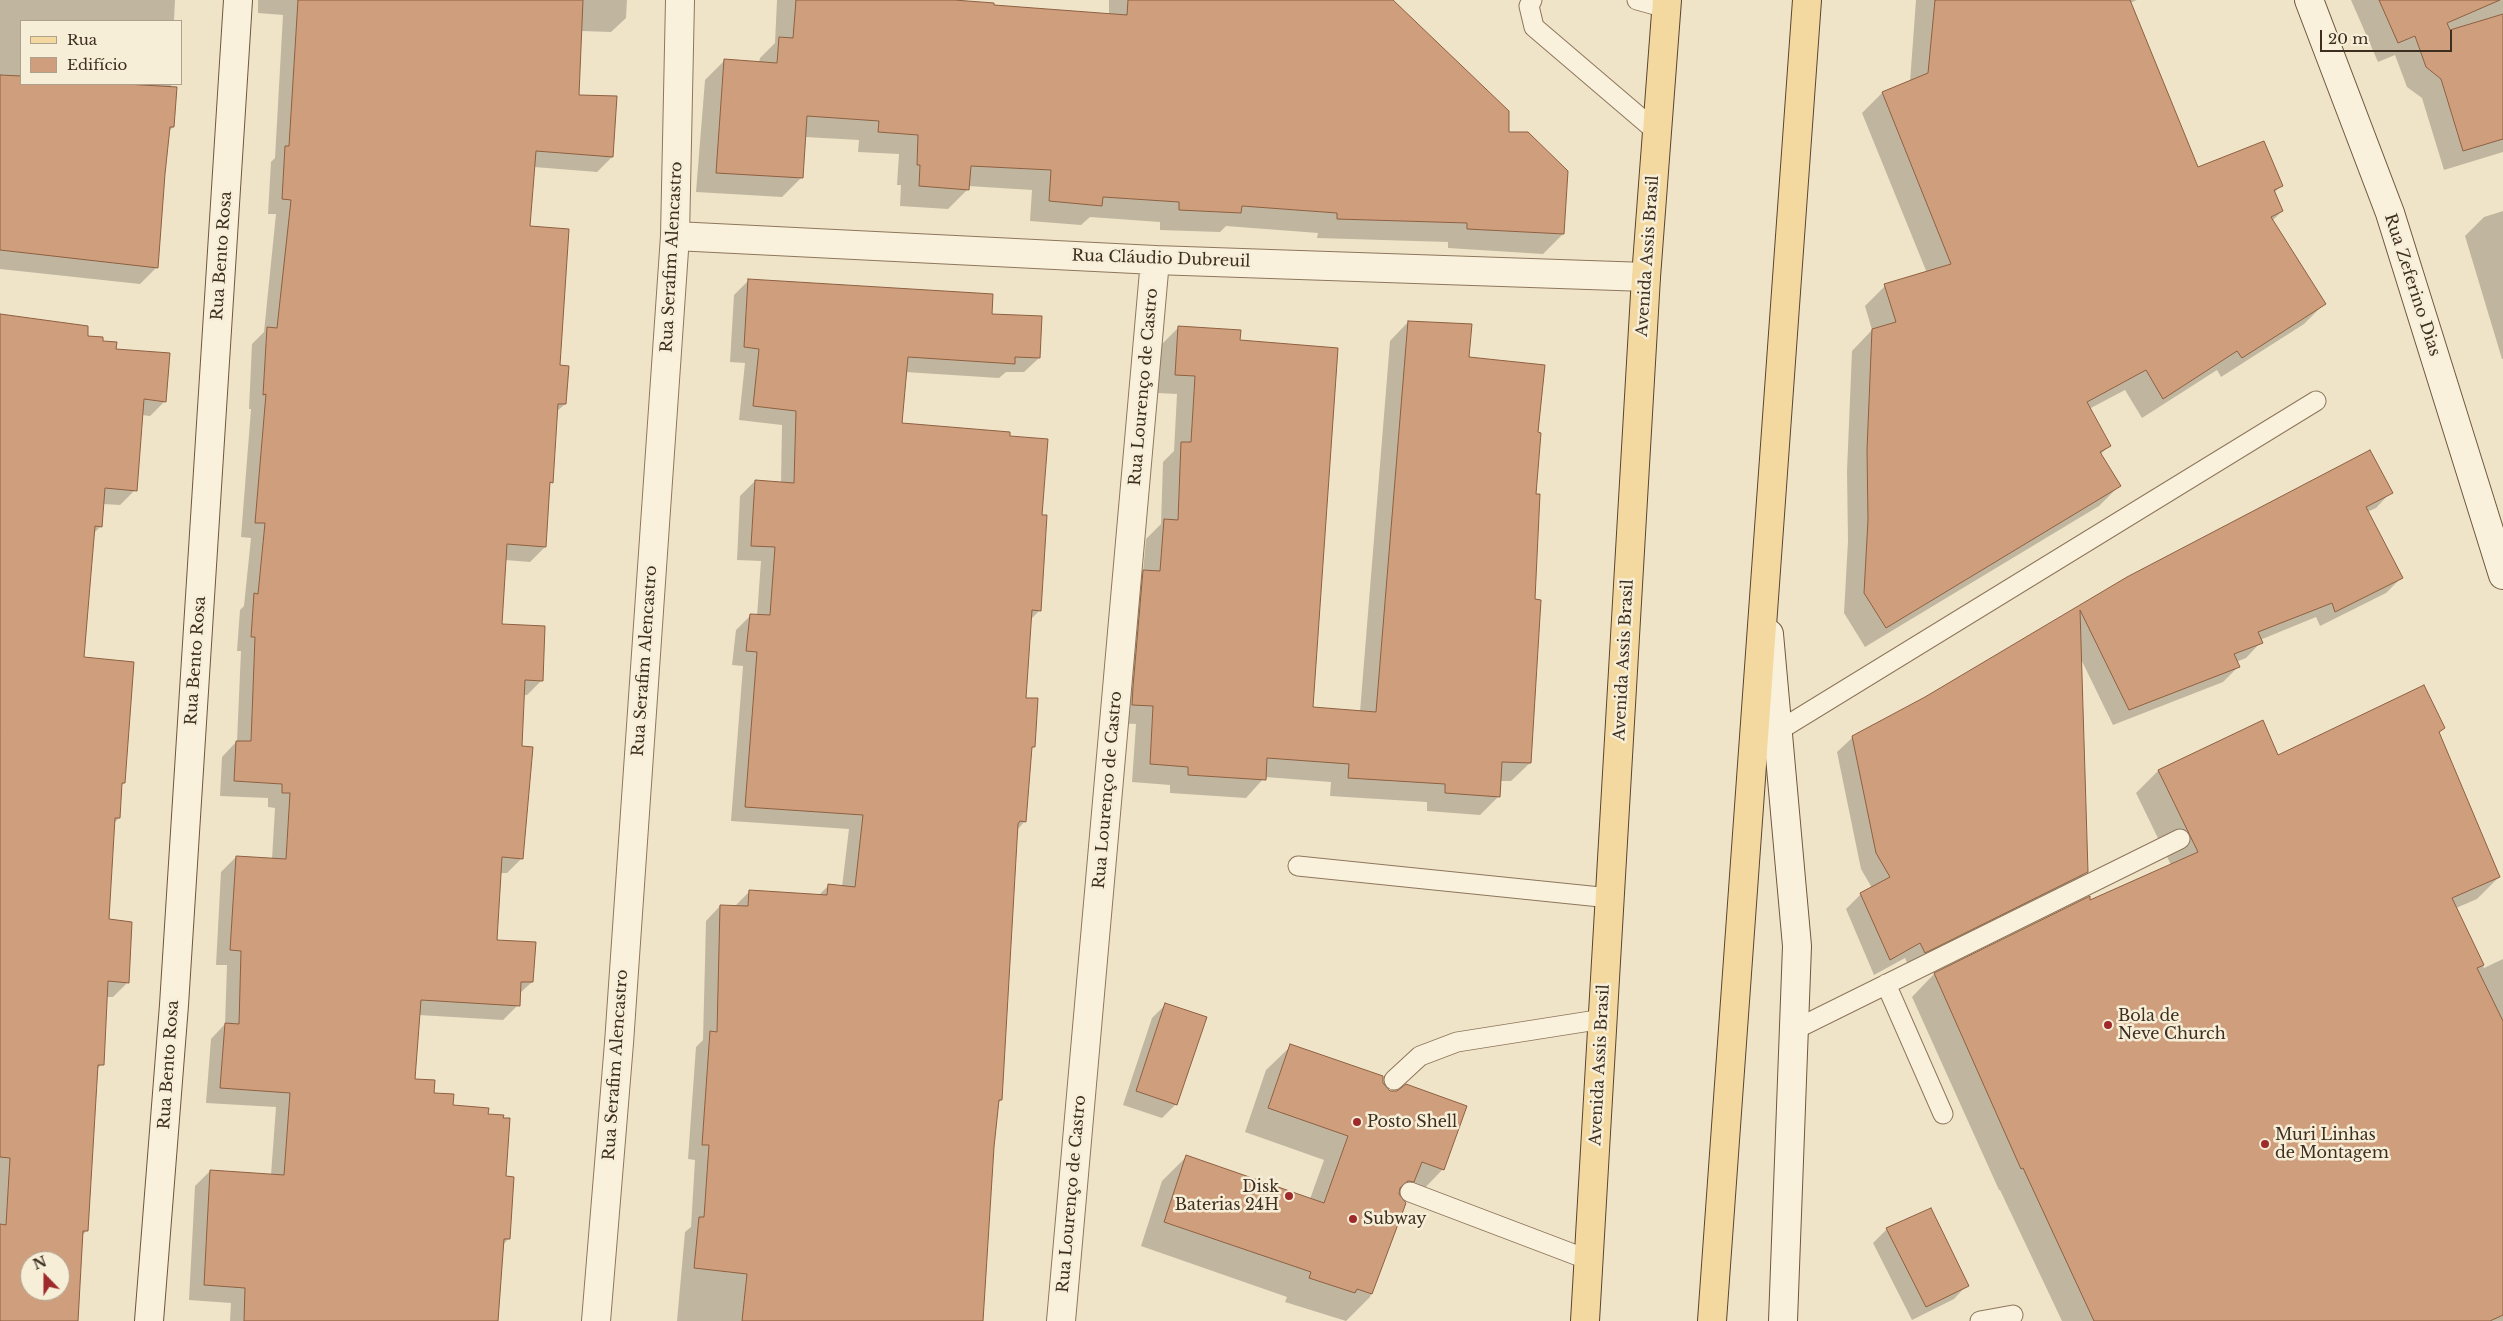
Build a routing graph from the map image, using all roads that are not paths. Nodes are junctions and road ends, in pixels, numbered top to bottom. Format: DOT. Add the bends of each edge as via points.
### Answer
graph roads {
  1 [pos="238,0"];
  2 [pos="680,0"];
  3 [pos="1532,0"];
  4 [pos="1637,0"];
  5 [pos="1807,0"];
  6 [pos="2308,0"];
  7 [pos="1666,4"];
  8 [pos="1657,132"];
  9 [pos="675,236"];
  10 [pos="1155,260"];
  11 [pos="1646,277"];
  12 [pos="2316,401"];
  13 [pos="2503,575"];
  14 [pos="1764,582"];
  15 [pos="1778,731"];
  16 [pos="2180,839"];
  17 [pos="1298,866"];
  18 [pos="1610,898"];
  19 [pos="1886,984"];
  20 [pos="1603,1019"];
  21 [pos="1794,1030"];
  22 [pos="1394,1080"];
  23 [pos="1943,1114"];
  24 [pos="1410,1192"];
  25 [pos="1589,1260"];
  26 [pos="2012,1315"];
  27 [pos="149,1321"];
  28 [pos="596,1321"];
  29 [pos="1061,1321"];
  30 [pos="1585,1321"];
  31 [pos="1712,1321"];
  32 [pos="1783,1321"];
  33 [pos="1980,1321"];
  1 -- 27 [label="street, Rua Bento Rosa" via="174,1005"];
  2 -- 9 [label="street, Rua Serafim Alencastro"];
  3 -- 8 [label="lane" via="1529,6 1534,27"];
  4 -- 7 [label="lane"];
  5 -- 14 [label="main road"];
  6 -- 13 [label="street, Rua Zeferino Dias" via="2390,213"];
  7 -- 8 [label="main road, Avenida Assis Brasil"];
  8 -- 11 [label="main road, Avenida Assis Brasil"];
  9 -- 10 [label="street, Rua Cláudio Dubreuil"];
  9 -- 28 [label="street, Rua Serafim Alencastro" via="619,1043"];
  10 -- 11 [label="street, Rua Cláudio Dubreuil"];
  10 -- 29 [label="street, Rua Lourenço de Castro"];
  11 -- 18 [label="main road, Avenida Assis Brasil"];
  12 -- 15 [label="lane"];
  14 -- 15 [label="street"];
  14 -- 31 [label="main road"];
  15 -- 21 [label="street" via="1797,946"];
  16 -- 19 [label="lane"];
  17 -- 18 [label="lane"];
  18 -- 20 [label="main road, Avenida Assis Brasil"];
  19 -- 21 [label="lane"];
  19 -- 23 [label="lane"];
  20 -- 22 [label="lane" via="1457,1042 1420,1056"];
  20 -- 25 [label="main road, Avenida Assis Brasil"];
  21 -- 32 [label="street"];
  24 -- 25 [label="lane"];
  25 -- 30 [label="main road, Avenida Assis Brasil"];
  26 -- 33 [label="lane"];
}
